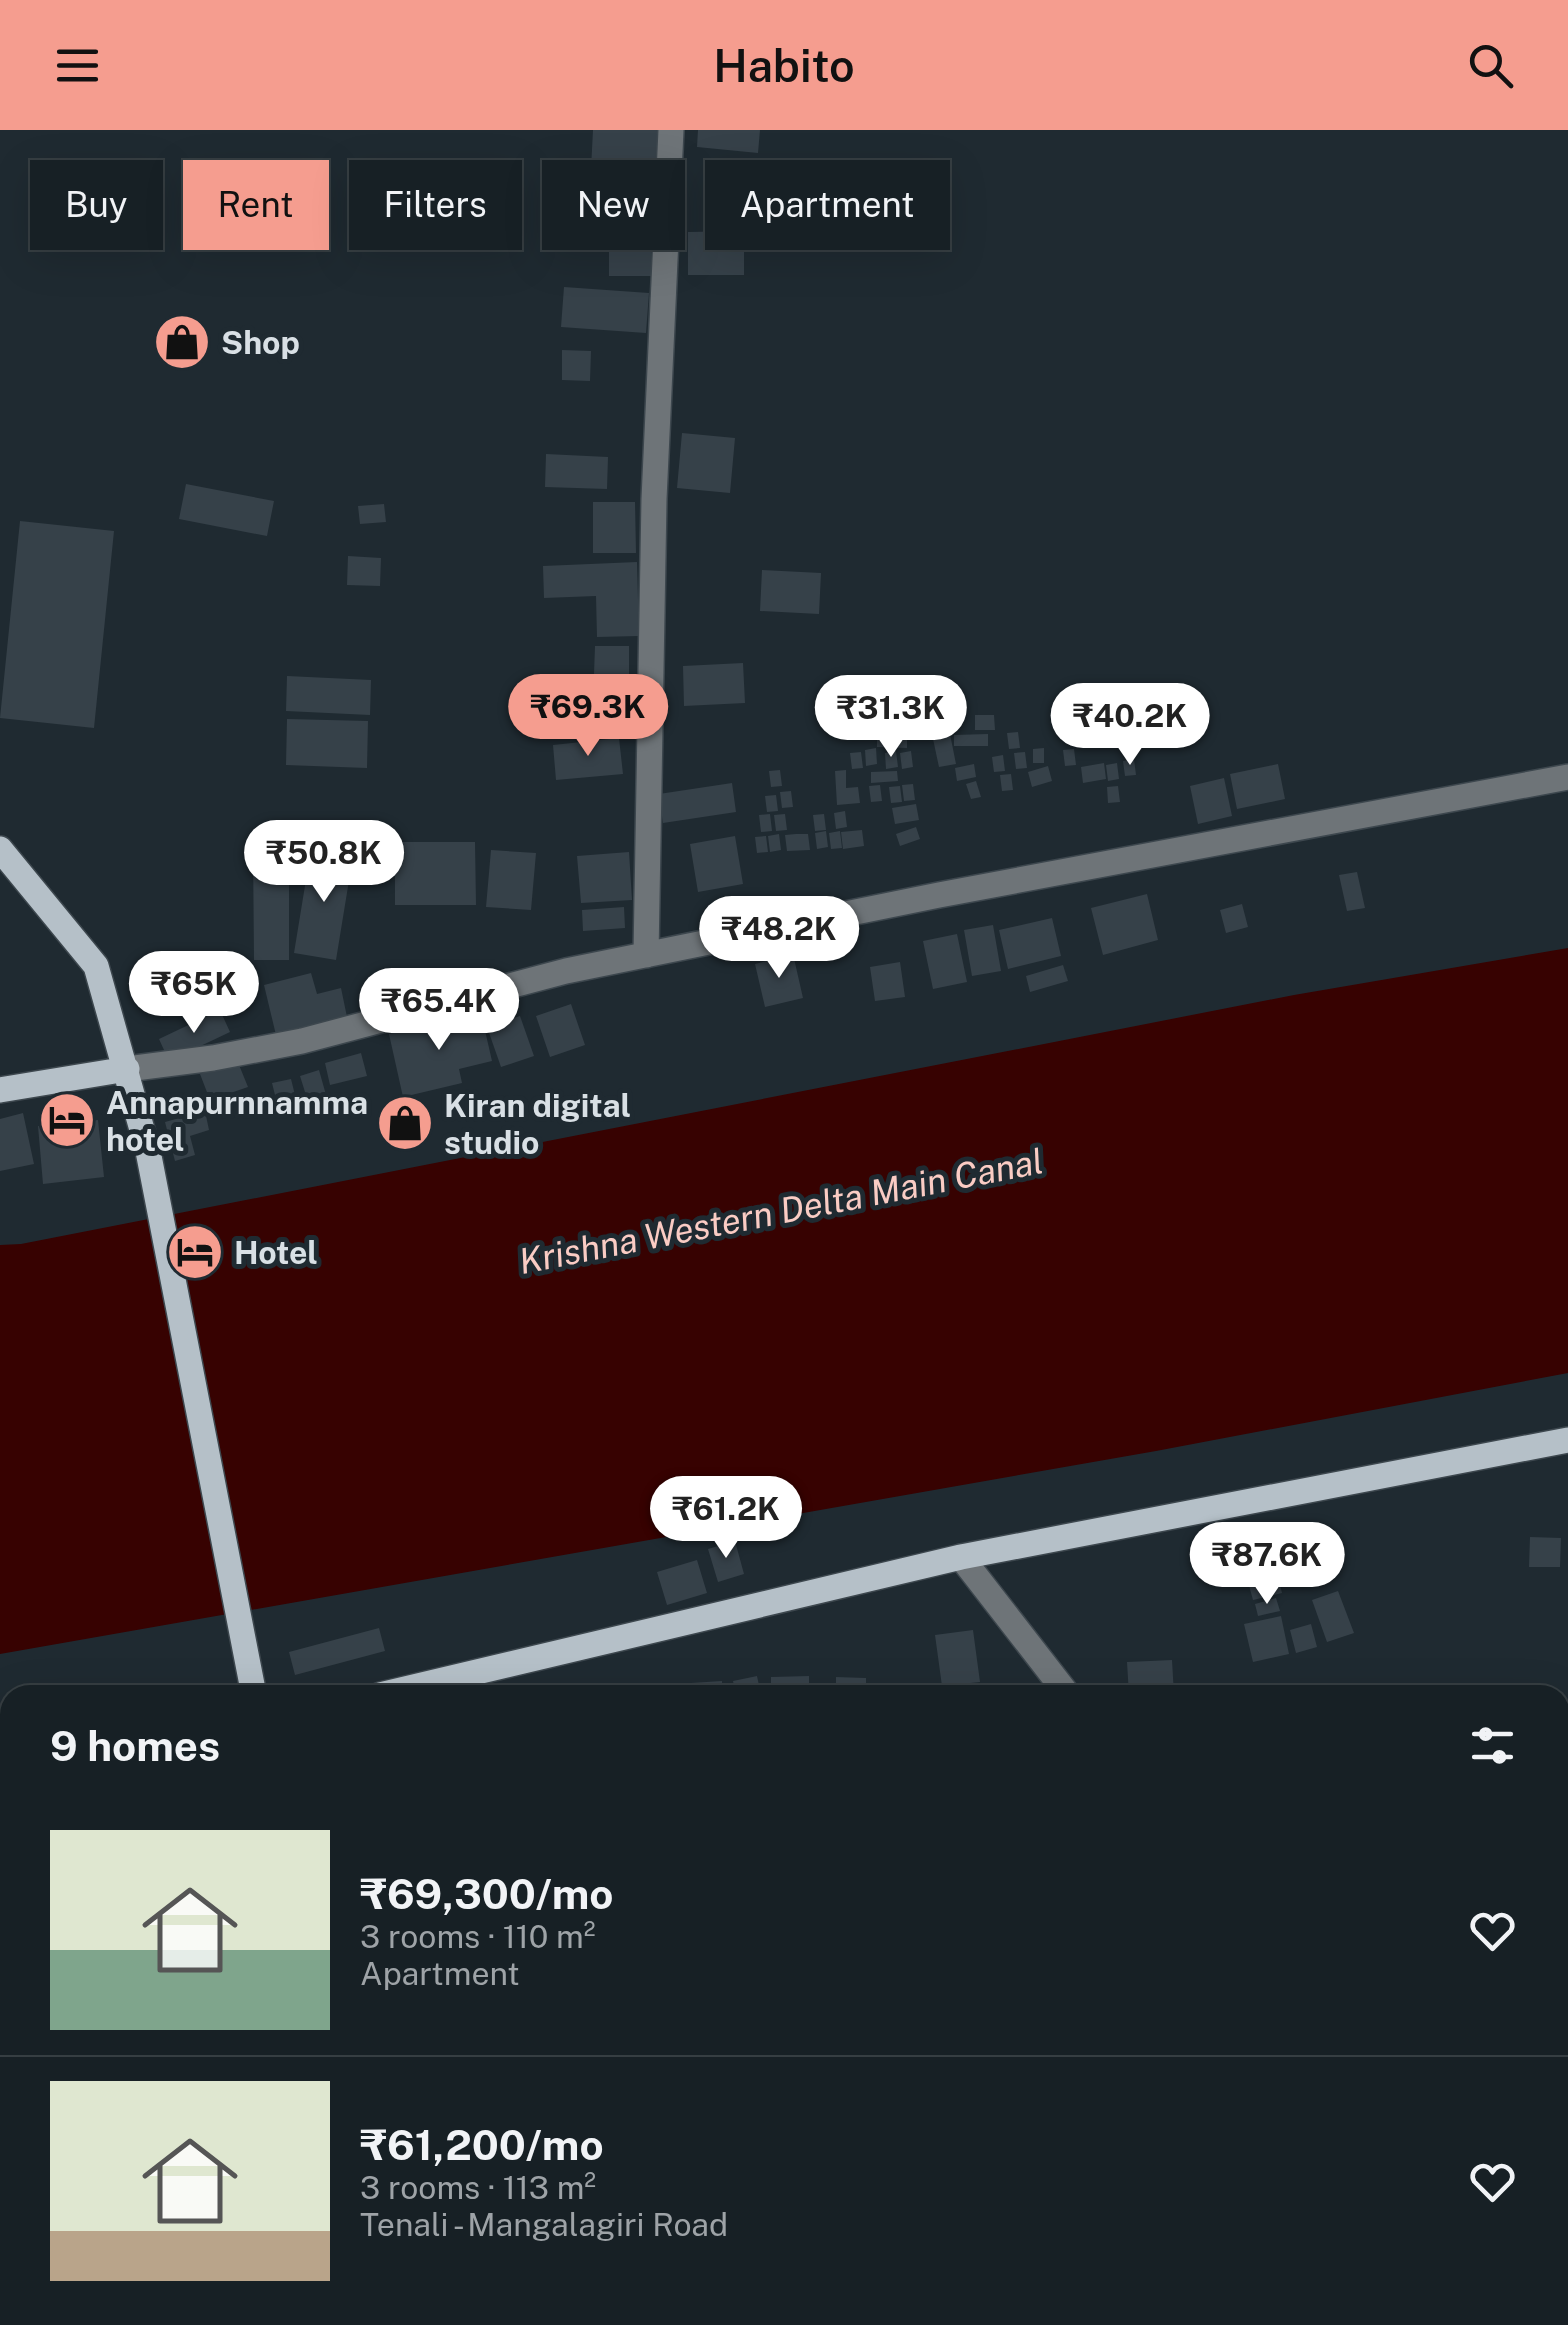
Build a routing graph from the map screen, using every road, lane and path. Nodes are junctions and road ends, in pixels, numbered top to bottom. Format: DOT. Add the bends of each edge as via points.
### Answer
graph roads {
  1 [pos="671,130"];
  2 [pos="1568,777"];
  3 [pos="0,849"];
  4 [pos="646,954"];
  5 [pos="128,1069"];
  6 [pos="0,1090"];
  7 [pos="1568,1440"];
  8 [pos="961,1558"];
  9 [pos="252,1685"];
  10 [pos="422,1685"];
  11 [pos="1060,1685"];
  1 -- 4 [label="street" via="654,499"];
  2 -- 4 [label="street"];
  3 -- 5 [label="main road" via="96,966"];
  4 -- 5 [label="street" via="302,1041"];
  5 -- 6 [label="main road"];
  5 -- 9 [label="main road"];
  7 -- 8 [label="main road"];
  8 -- 10 [label="main road"];
  8 -- 11 [label="street"];
}
